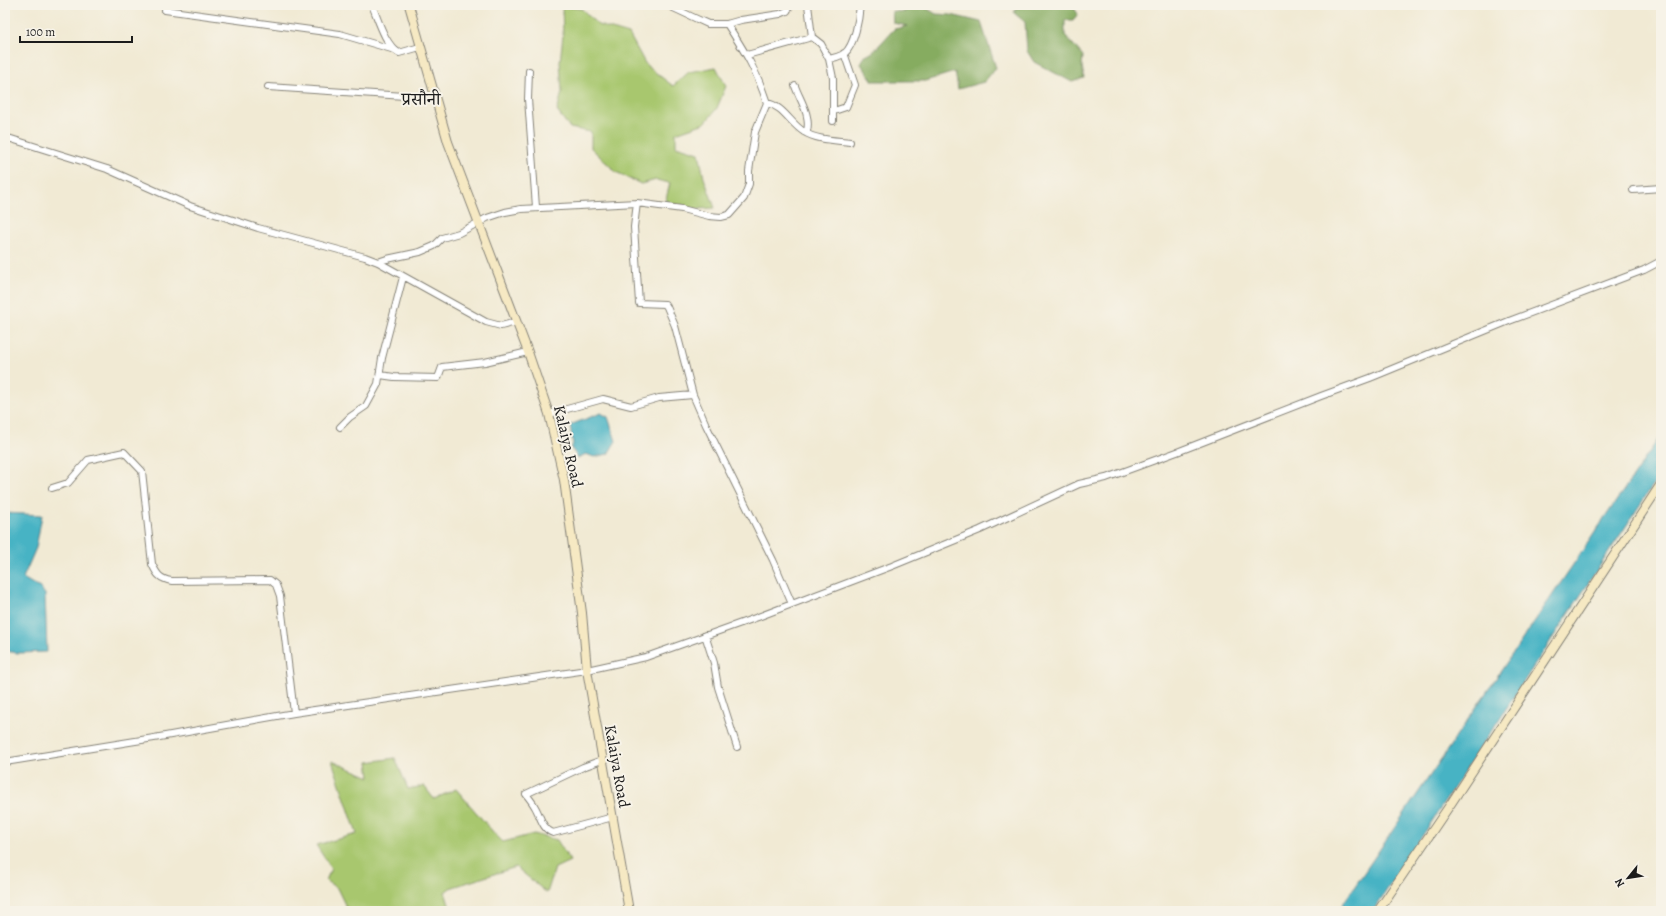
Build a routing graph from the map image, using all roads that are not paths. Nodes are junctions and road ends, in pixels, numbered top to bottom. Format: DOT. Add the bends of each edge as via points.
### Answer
graph roads {
  1 [pos="166,5"];
  2 [pos="372,5"];
  3 [pos="409,5"];
  4 [pos="667,5"];
  5 [pos="791,5"];
  6 [pos="808,5"];
  7 [pos="860,5"];
  8 [pos="727,24"];
  9 [pos="812,37"];
  10 [pos="420,47"];
  11 [pos="394,50"];
  12 [pos="844,54"];
  13 [pos="747,55"];
  14 [pos="829,60"];
  15 [pos="528,71"];
  16 [pos="795,86"];
  17 [pos="268,87"];
  18 [pos="435,98"];
  19 [pos="767,103"];
  20 [pos="834,110"];
  21 [pos="833,121"];
  22 [pos="804,132"];
  23 [pos="5,137"];
  24 [pos="850,142"];
  25 [pos="1661,188"];
  26 [pos="1633,190"];
  27 [pos="637,204"];
  28 [pos="536,207"];
  29 [pos="478,223"];
  30 [pos="1661,261"];
  31 [pos="378,262"];
  32 [pos="403,277"];
  33 [pos="516,322"];
  34 [pos="528,352"];
  35 [pos="380,375"];
  36 [pos="693,394"];
  37 [pos="549,414"];
  38 [pos="340,427"];
  39 [pos="52,488"];
  40 [pos="1660,488"];
  41 [pos="792,604"];
  42 [pos="705,635"];
  43 [pos="587,670"];
  44 [pos="294,713"];
  45 [pos="737,747"];
  46 [pos="602,760"];
  47 [pos="5,762"];
  48 [pos="613,817"];
  49 [pos="629,911"];
  50 [pos="1378,911"];
  1 -- 11 [label="street" via="165,10 340,34"];
  2 -- 11 [label="street"];
  3 -- 10 [label="main road, Kalaiya Road"];
  4 -- 8 [label="street" via="708,24"];
  5 -- 8 [label="street" via="787,11 780,14"];
  6 -- 9 [label="street"];
  7 -- 12 [label="street" via="858,26"];
  8 -- 13 [label="street"];
  9 -- 13 [label="street"];
  9 -- 14 [label="street" via="821,44"];
  10 -- 11 [label="street" via="399,53"];
  10 -- 18 [label="main road, Kalaiya Road"];
  12 -- 14 [label="street"];
  12 -- 20 [label="street" via="855,85 846,107"];
  13 -- 19 [label="street"];
  14 -- 20 [label="street" via="833,78"];
  15 -- 28 [label="street"];
  16 -- 22 [label="street" via="809,124 807,131"];
  17 -- 18 [label="street"];
  18 -- 29 [label="main road, Kalaiya Road" via="448,142"];
  19 -- 22 [label="street" via="780,108 790,121"];
  19 -- 27 [label="street" via="755,132 749,184 744,198 729,215 709,216 682,209"];
  20 -- 21 [label="street"];
  22 -- 24 [label="street" via="819,138"];
  23 -- 31 [label="street" via="107,169 190,206"];
  25 -- 26 [label="street"];
  27 -- 28 [label="street"];
  27 -- 36 [label="street" via="634,227 639,303 665,304 667,307 675,326"];
  28 -- 29 [label="street" via="505,212"];
  29 -- 31 [label="street" via="442,238 434,246 420,252"];
  29 -- 33 [label="main road, Kalaiya Road"];
  30 -- 41 [label="street" via="1644,270 1185,450 1106,478 1079,484 980,530"];
  31 -- 32 [label="street"];
  32 -- 33 [label="street" via="486,322 501,326"];
  32 -- 35 [label="street"];
  33 -- 34 [label="main road, Kalaiya Road"];
  34 -- 35 [label="street" via="486,362 442,368 438,378"];
  34 -- 37 [label="main road, Kalaiya Road"];
  35 -- 38 [label="street" via="366,406"];
  36 -- 37 [label="street" via="659,398 631,406 603,399"];
  36 -- 41 [label="street"];
  37 -- 43 [label="main road, Kalaiya Road" via="564,480"];
  39 -- 44 [label="street" via="68,483 88,460 124,452 142,470 152,564 156,574 172,581 270,580 276,585 280,596"];
  40 -- 50 [label="main road"];
  41 -- 42 [label="street"];
  42 -- 43 [label="street" via="646,657"];
  42 -- 45 [label="street"];
  43 -- 44 [label="street"];
  43 -- 46 [label="main road, Kalaiya Road"];
  44 -- 47 [label="street"];
  46 -- 48 [label="main road, Kalaiya Road"];
  46 -- 48 [label="street" via="526,794 544,826 553,833"];
  48 -- 49 [label="main road, Kalaiya Road"];
}
